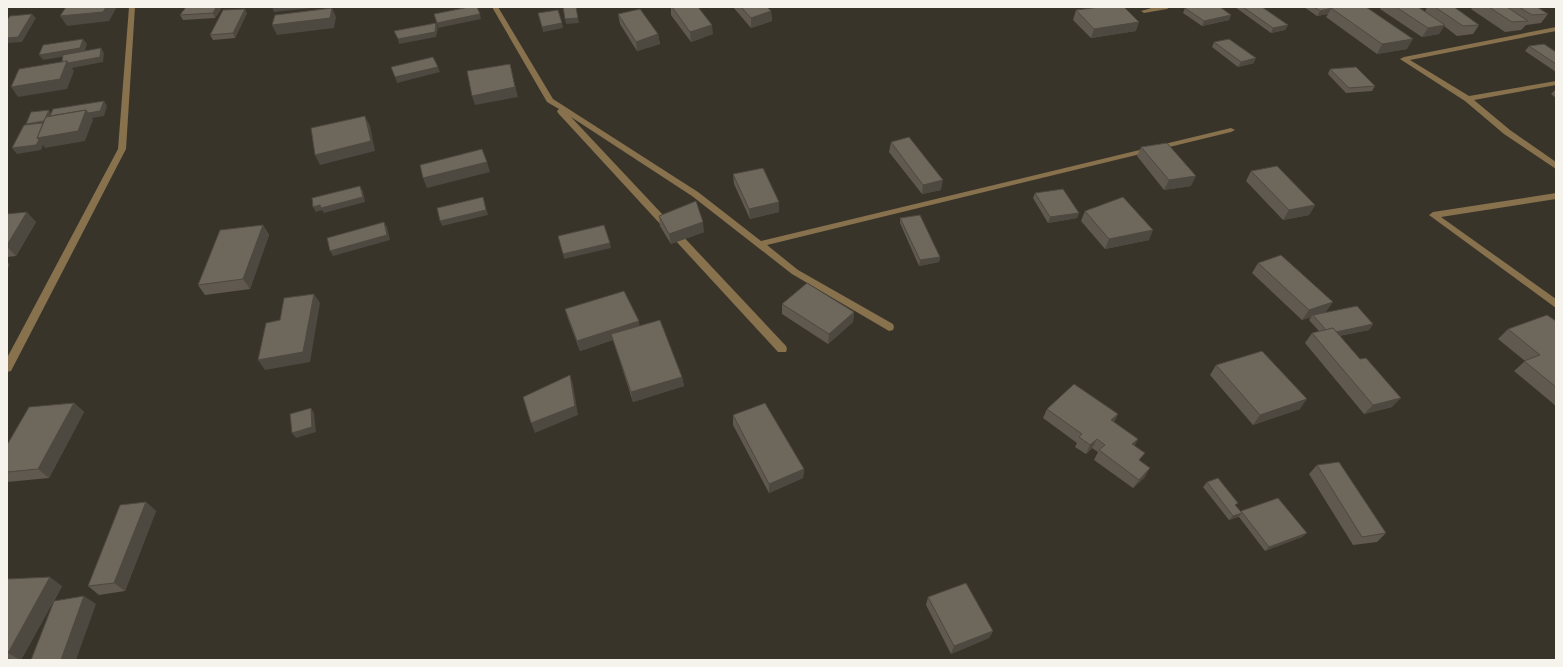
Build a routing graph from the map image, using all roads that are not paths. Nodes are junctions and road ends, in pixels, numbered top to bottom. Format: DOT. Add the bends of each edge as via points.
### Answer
graph roads {
  1 [pos="132,7"];
  2 [pos="495,7"];
  3 [pos="1167,7"];
  4 [pos="1144,11"];
  5 [pos="1556,29"];
  6 [pos="1556,83"];
  7 [pos="1468,99"];
  8 [pos="550,100"];
  9 [pos="1231,130"];
  10 [pos="1556,166"];
  11 [pos="1556,196"];
  12 [pos="760,244"];
  13 [pos="1556,304"];
  14 [pos="888,327"];
  15 [pos="782,349"];
  16 [pos="7,368"];
  1 -- 16 [label="street" via="122,149"];
  2 -- 8 [label="street"];
  3 -- 4 [label="street"];
  5 -- 7 [label="street" via="1404,60"];
  6 -- 7 [label="street"];
  7 -- 10 [label="street" via="1507,132"];
  8 -- 12 [label="street" via="695,194"];
  8 -- 15 [label="street"];
  9 -- 12 [label="street"];
  11 -- 13 [label="street" via="1433,215"];
  12 -- 14 [label="street" via="795,272"];
}
